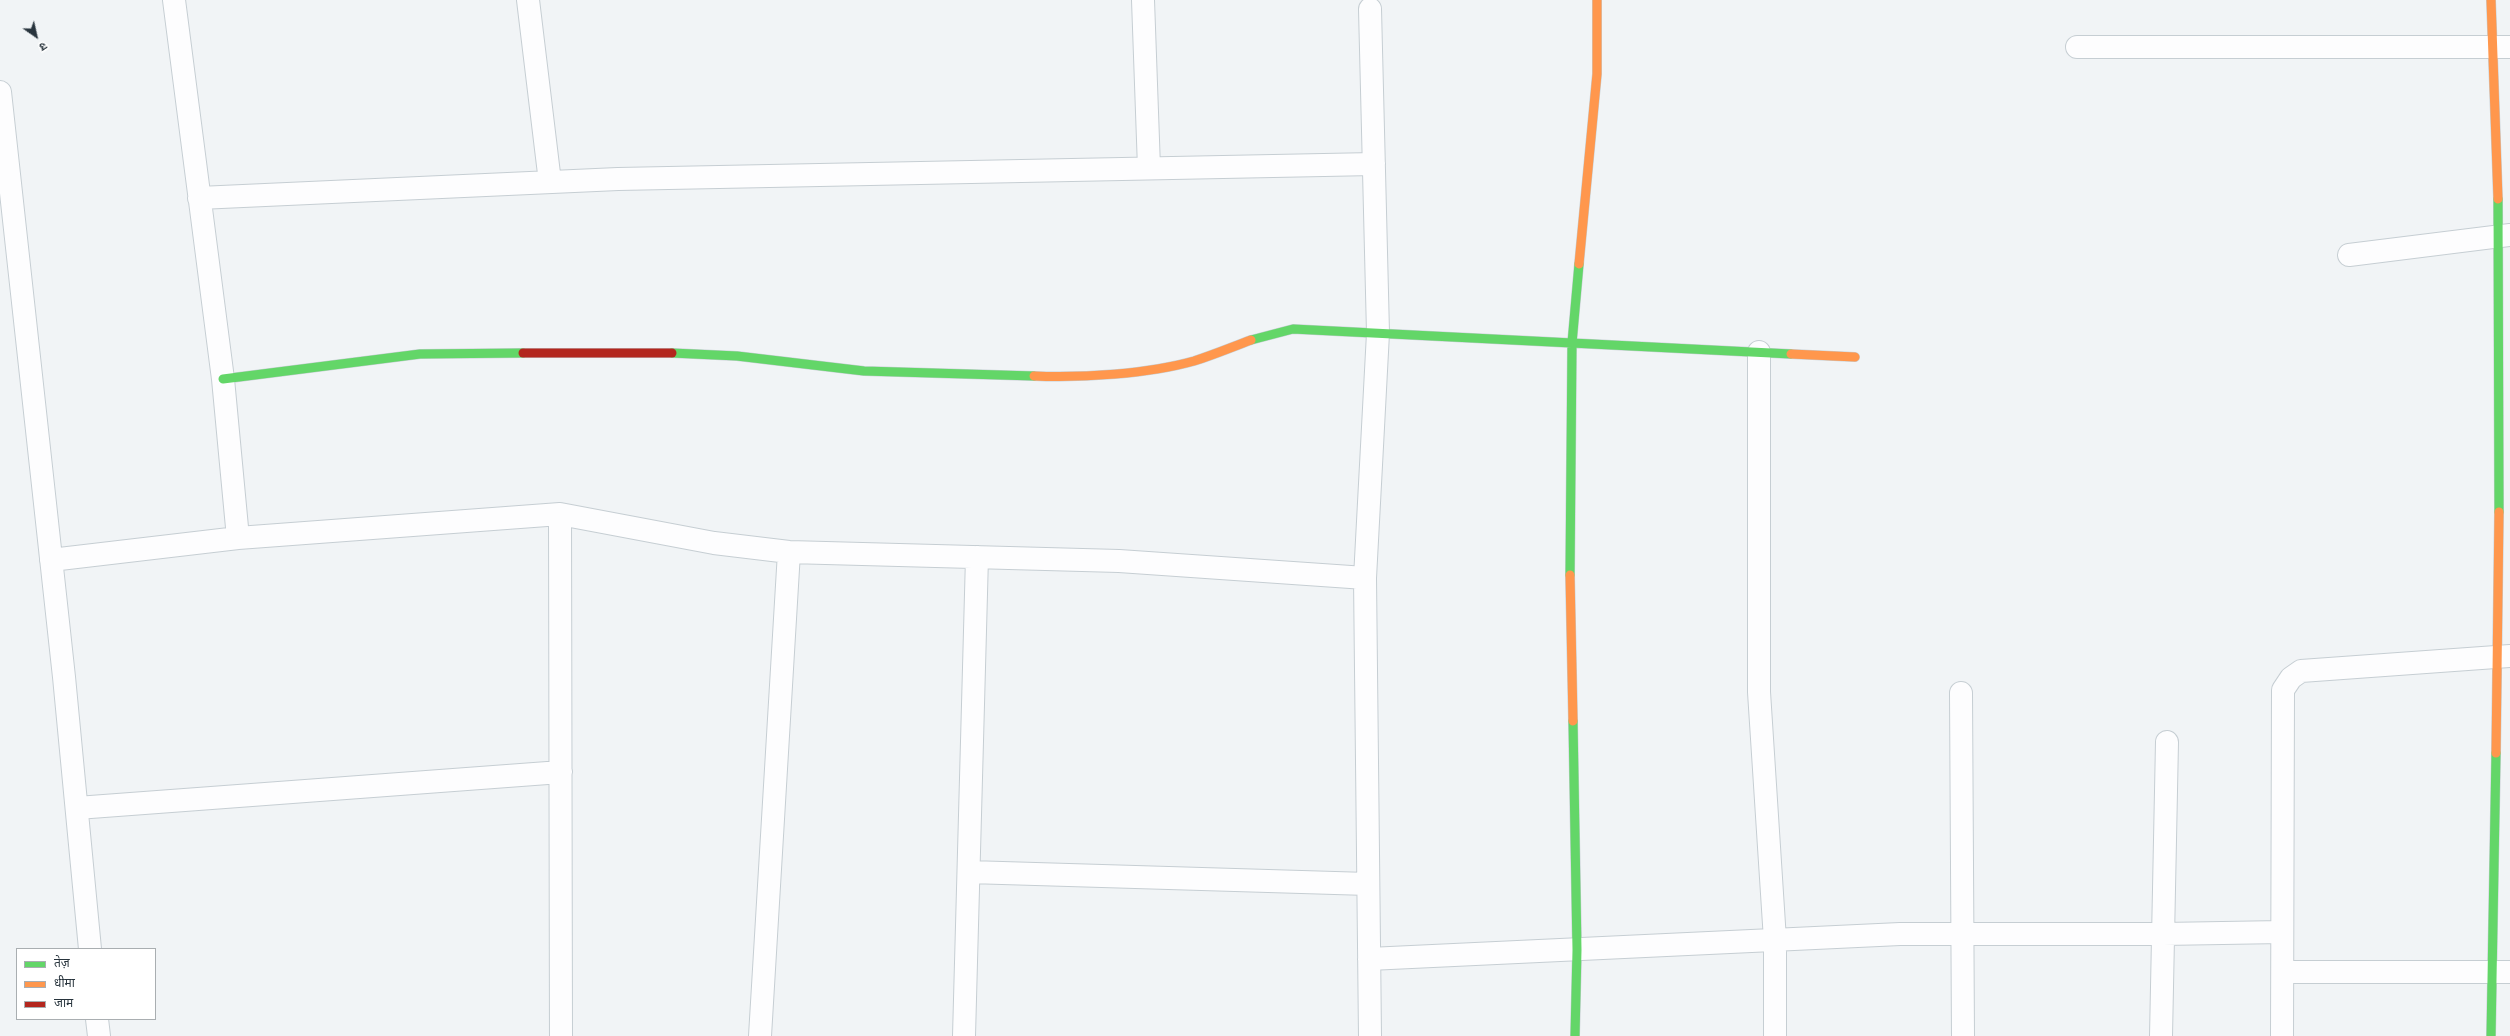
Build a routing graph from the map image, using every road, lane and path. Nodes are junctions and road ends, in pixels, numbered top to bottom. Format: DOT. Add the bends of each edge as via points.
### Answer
graph roads {
  1 [pos="174,0"];
  2 [pos="528,0"];
  3 [pos="1143,0"];
  4 [pos="1597,0"];
  5 [pos="2491,0"];
  6 [pos="1370,9"];
  7 [pos="2077,47"];
  8 [pos="2501,47"];
  9 [pos="0,92"];
  10 [pos="1374,164"];
  11 [pos="1149,168"];
  12 [pos="550,182"];
  13 [pos="199,198"];
  14 [pos="2504,235"];
  15 [pos="2349,255"];
  16 [pos="1378,333"];
  17 [pos="1572,343"];
  18 [pos="1759,352"];
  19 [pos="1855,357"];
  20 [pos="223,379"];
  21 [pos="560,514"];
  22 [pos="238,538"];
  23 [pos="789,552"];
  24 [pos="977,557"];
  25 [pos="51,560"];
  26 [pos="1365,578"];
  27 [pos="2504,656"];
  28 [pos="1961,693"];
  29 [pos="2167,742"];
  30 [pos="561,772"];
  31 [pos="77,808"];
  32 [pos="969,872"];
  33 [pos="1368,884"];
  34 [pos="2282,932"];
  35 [pos="1962,934"];
  36 [pos="2162,934"];
  37 [pos="1775,940"];
  38 [pos="90,948"];
  39 [pos="1576,950"];
  40 [pos="1369,959"];
  41 [pos="2502,971"];
  42 [pos="2283,972"];
  43 [pos="97,1020"];
  44 [pos="99,1036"];
  45 [pos="561,1036"];
  46 [pos="760,1036"];
  47 [pos="964,1036"];
  48 [pos="1370,1036"];
  49 [pos="1575,1036"];
  50 [pos="1775,1036"];
  51 [pos="1963,1036"];
  52 [pos="2161,1036"];
  53 [pos="2282,1036"];
  54 [pos="2491,1036"];
  1 -- 13 [label="street"];
  2 -- 12 [label="street"];
  3 -- 11 [label="street"];
  4 -- 17 [label="street" via="1597,74"];
  5 -- 8 [label="street"];
  6 -- 10 [label="street"];
  7 -- 8 [label="street"];
  8 -- 14 [label="street"];
  9 -- 25 [label="street"];
  10 -- 11 [label="street"];
  10 -- 16 [label="street"];
  11 -- 12 [label="street"];
  12 -- 13 [label="street"];
  13 -- 20 [label="street"];
  14 -- 15 [label="street"];
  14 -- 27 [label="street" via="2500,411"];
  16 -- 17 [label="street"];
  16 -- 20 [label="street" via="1293,329 1253,339 1193,361 1145,370 1061,377 864,371 737,356 635,351 420,354"];
  16 -- 26 [label="street"];
  17 -- 18 [label="street"];
  17 -- 39 [label="street" via="1569,515"];
  18 -- 19 [label="street"];
  18 -- 37 [label="street" via="1759,692"];
  20 -- 22 [label="street"];
  21 -- 22 [label="street"];
  21 -- 23 [label="street" via="684,538"];
  21 -- 30 [label="street"];
  22 -- 25 [label="street"];
  23 -- 24 [label="street"];
  23 -- 46 [label="street"];
  24 -- 26 [label="street" via="1119,561"];
  24 -- 32 [label="street"];
  25 -- 31 [label="street"];
  26 -- 33 [label="street"];
  27 -- 34 [label="street" via="2320,669 2301,671 2291,678 2283,690"];
  27 -- 41 [label="street"];
  28 -- 35 [label="street"];
  29 -- 36 [label="street"];
  30 -- 31 [label="street"];
  30 -- 45 [label="street"];
  31 -- 38 [label="street"];
  32 -- 33 [label="street"];
  32 -- 47 [label="street"];
  33 -- 40 [label="street"];
  34 -- 36 [label="street"];
  34 -- 42 [label="street"];
  35 -- 36 [label="street"];
  35 -- 37 [label="street"];
  35 -- 51 [label="street"];
  36 -- 52 [label="street"];
  37 -- 39 [label="street"];
  37 -- 50 [label="street"];
  39 -- 40 [label="street"];
  39 -- 49 [label="street"];
  40 -- 48 [label="street"];
  41 -- 42 [label="street"];
  41 -- 54 [label="street"];
  42 -- 53 [label="street"];
  43 -- 44 [label="street"];
}
